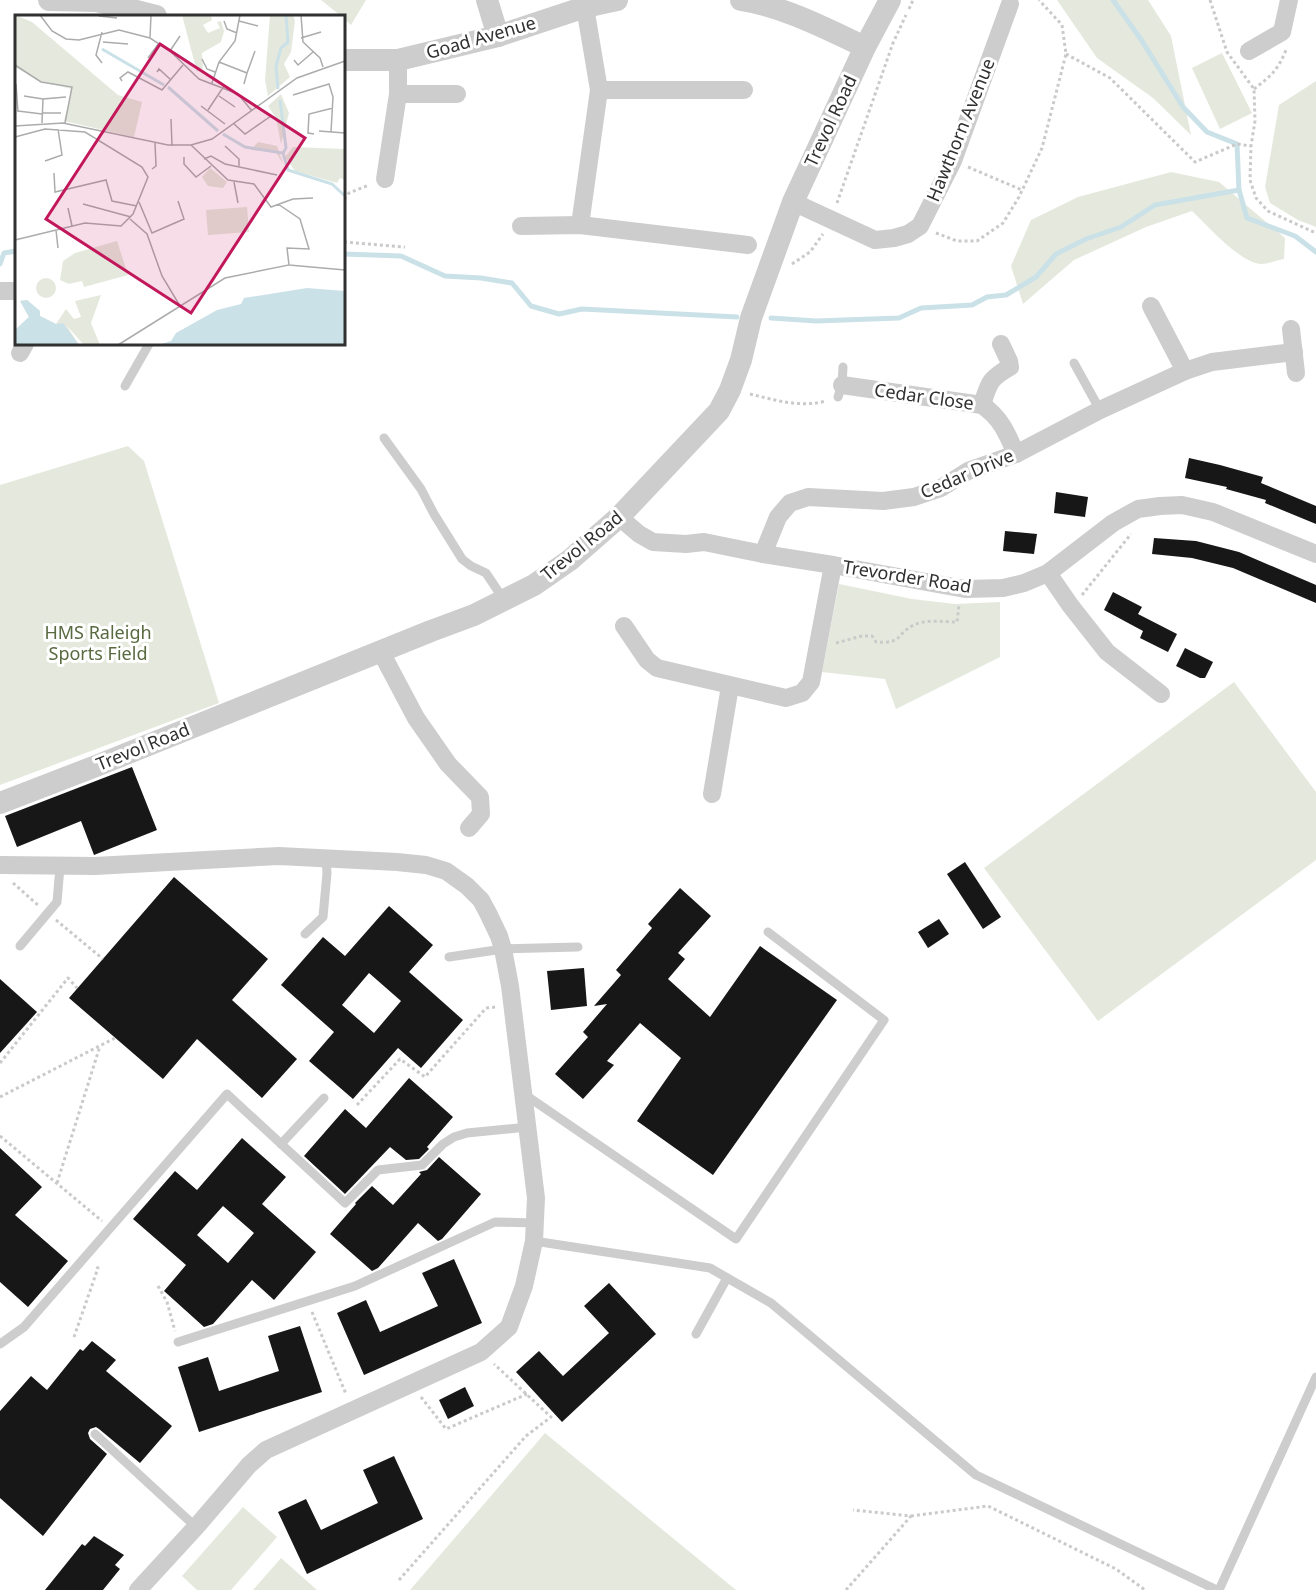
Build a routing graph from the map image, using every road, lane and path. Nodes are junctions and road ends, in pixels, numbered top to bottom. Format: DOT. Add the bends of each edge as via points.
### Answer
graph roads {
  1 [pos="49,0"];
  2 [pos="487,0"];
  3 [pos="617,0"];
  4 [pos="741,0"];
  5 [pos="890,0"];
  6 [pos="913,0"];
  7 [pos="1039,0"];
  8 [pos="1210,0"];
  9 [pos="1289,0"];
  10 [pos="97,1"];
  11 [pos="1010,4"];
  12 [pos="585,7"];
  13 [pos="152,15"];
  14 [pos="1282,32"];
  15 [pos="498,36"];
  16 [pos="865,47"];
  17 [pos="1249,51"];
  18 [pos="1066,54"];
  19 [pos="345,60"];
  20 [pos="398,60"];
  21 [pos="1254,89"];
  22 [pos="599,90"];
  23 [pos="744,90"];
  24 [pos="398,94"];
  25 [pos="457,94"];
  26 [pos="1251,146"];
  27 [pos="952,161"];
  28 [pos="385,179"];
  29 [pos="1022,190"];
  30 [pos="345,198"];
  31 [pos="793,202"];
  32 [pos="832,220"];
  33 [pos="580,225"];
  34 [pos="521,226"];
  35 [pos="920,226"];
  36 [pos="1316,233"];
  37 [pos="345,242"];
  38 [pos="748,244"];
  39 [pos="405,247"];
  40 [pos="769,267"];
  41 [pos="1151,306"];
  42 [pos="1291,329"];
  43 [pos="1001,344"];
  44 [pos="148,345"];
  45 [pos="1294,352"];
  46 [pos="1074,363"];
  47 [pos="1185,370"];
  48 [pos="1296,373"];
  49 [pos="841,383"];
  50 [pos="125,386"];
  51 [pos="730,390"];
  52 [pos="982,405"];
  53 [pos="1100,410"];
  54 [pos="384,438"];
  55 [pos="1016,454"];
  56 [pos="620,517"];
  57 [pos="1130,535"];
  58 [pos="763,554"];
  59 [pos="1316,554"];
  60 [pos="833,565"];
  61 [pos="1048,573"];
  62 [pos="960,588"];
  63 [pos="504,600"];
  64 [pos="1072,608"];
  65 [pos="624,626"];
  66 [pos="818,648"];
  67 [pos="381,652"];
  68 [pos="730,686"];
  69 [pos="1161,694"];
  70 [pos="712,794"];
  71 [pos="0,803"];
  72 [pos="469,828"];
  73 [pos="326,859"];
  74 [pos="0,865"];
  75 [pos="60,867"];
  76 [pos="768,932"];
  77 [pos="305,934"];
  78 [pos="20,946"];
  79 [pos="578,947"];
  80 [pos="503,949"];
  81 [pos="449,957"];
  82 [pos="77,988"];
  83 [pos="513,1006"];
  84 [pos="115,1038"];
  85 [pos="100,1046"];
  86 [pos="0,1063"];
  87 [pos="524,1094"];
  88 [pos="0,1097"];
  89 [pos="324,1098"];
  90 [pos="357,1105"];
  91 [pos="528,1127"];
  92 [pos="0,1136"];
  93 [pos="281,1144"];
  94 [pos="57,1183"];
  95 [pos="110,1228"];
  96 [pos="534,1232"];
  97 [pos="84,1258"];
  98 [pos="727,1278"];
  99 [pos="159,1286"];
  100 [pos="308,1302"];
  101 [pos="696,1334"];
  102 [pos="74,1337"];
  103 [pos="178,1342"];
  104 [pos="0,1344"];
  105 [pos="481,1352"];
  106 [pos="1316,1377"];
  107 [pos="411,1384"];
  108 [pos="526,1394"];
  109 [pos="353,1410"];
  110 [pos="95,1434"];
  111 [pos="853,1510"];
  112 [pos="910,1516"];
  113 [pos="196,1527"];
  114 [pos="399,1580"];
  115 [pos="138,1590"];
  116 [pos="846,1590"];
  117 [pos="1145,1590"];
  118 [pos="1218,1590"];
  1 -- 10 [label="street"];
  2 -- 15 [label="street"];
  3 -- 12 [label="street, Goad Avenue"];
  4 -- 16 [label="street" via="807,19"];
  5 -- 16 [label="street, Trevol Road"];
  6 -- 32 [label="path" via="889,54"];
  7 -- 18 [label="path" via="1062,25"];
  8 -- 21 [label="path" via="1227,52"];
  9 -- 14 [label="street"];
  10 -- 13 [label="street"];
  11 -- 27 [label="street, Hawthorn Avenue"];
  12 -- 15 [label="street, Goad Avenue"];
  12 -- 22 [label="street"];
  14 -- 17 [label="street"];
  14 -- 21 [label="path" via="1291,37 1280,65"];
  15 -- 20 [label="street, Goad Avenue"];
  16 -- 31 [label="street, Trevol Road"];
  18 -- 26 [label="path" via="1110,78 1195,162 1238,144"];
  18 -- 29 [label="path" via="1042,148"];
  19 -- 20 [label="street, Goad Avenue"];
  20 -- 24 [label="street"];
  21 -- 26 [label="path"];
  22 -- 23 [label="street"];
  22 -- 33 [label="street"];
  24 -- 25 [label="street"];
  24 -- 28 [label="street"];
  26 -- 36 [label="path" via="1251,180 1256,198 1268,211"];
  27 -- 29 [label="path"];
  27 -- 35 [label="street, Hawthorn Avenue"];
  28 -- 30 [label="path"];
  29 -- 35 [label="path" via="1003,223 978,241 957,241"];
  31 -- 32 [label="street"];
  31 -- 40 [label="street, Trevol Road"];
  32 -- 35 [label="street" via="875,240 908,234"];
  32 -- 40 [label="path" via="810,252 787,267"];
  33 -- 34 [label="street"];
  33 -- 38 [label="street"];
  37 -- 39 [label="path"];
  40 -- 51 [label="street, Trevol Road"];
  41 -- 47 [label="street"];
  42 -- 45 [label="street"];
  43 -- 52 [label="street" via="1010,367 993,377"];
  44 -- 50 [label="lane"];
  45 -- 47 [label="street, Cedar Drive"];
  45 -- 48 [label="street"];
  46 -- 53 [label="lane"];
  47 -- 53 [label="street, Cedar Drive"];
  49 -- 51 [label="path" via="817,403 795,404"];
  49 -- 52 [label="street, Cedar Close"];
  51 -- 56 [label="street, Trevol Road" via="719,411"];
  52 -- 55 [label="street, Cedar Close" via="1002,424"];
  53 -- 55 [label="street, Cedar Drive"];
  54 -- 63 [label="lane" via="421,489 462,559 486,573"];
  55 -- 58 [label="street, Cedar Drive" via="914,497 883,501 808,497 790,503 778,517"];
  56 -- 58 [label="street, Trevorder Road" via="653,542 704,542"];
  56 -- 63 [label="street, Trevol Road" via="570,560"];
  57 -- 64 [label="path"];
  58 -- 60 [label="street, Trevorder Road"];
  59 -- 61 [label="street, Trevorder Road" via="1213,512 1182,505 1160,506 1138,509 1113,523"];
  60 -- 62 [label="street, Trevorder Road"];
  60 -- 66 [label="street"];
  61 -- 62 [label="street, Trevorder Road" via="1003,588"];
  61 -- 64 [label="street"];
  62 -- 66 [label="path" via="957,622 923,622 892,642 876,642 872,636 862,636"];
  63 -- 67 [label="street, Trevol Road"];
  64 -- 69 [label="street" via="1107,651"];
  65 -- 68 [label="street" via="657,668"];
  66 -- 68 [label="street" via="811,682 802,693 786,698"];
  67 -- 71 [label="street, Trevol Road"];
  67 -- 72 [label="street" via="416,718 448,764 480,797 481,814"];
  68 -- 70 [label="street"];
  73 -- 75 [label="street" via="279,856"];
  73 -- 77 [label="lane" via="323,916"];
  73 -- 80 [label="street" via="426,865 446,871 481,900"];
  74 -- 75 [label="street"];
  75 -- 78 [label="lane" via="57,902"];
  76 -- 87 [label="lane" via="884,1020 736,1239"];
  79 -- 80 [label="lane"];
  80 -- 81 [label="lane"];
  80 -- 83 [label="street"];
  82 -- 86 [label="path" via="68,978"];
  83 -- 87 [label="street"];
  83 -- 90 [label="path" via="486,1008 425,1077 400,1059"];
  84 -- 85 [label="path"];
  85 -- 88 [label="path"];
  85 -- 94 [label="path"];
  87 -- 91 [label="street"];
  89 -- 93 [label="lane"];
  91 -- 93 [label="lane" via="454,1137 422,1165 378,1170 345,1203"];
  91 -- 96 [label="street" via="536,1198"];
  92 -- 94 [label="path"];
  93 -- 95 [label="lane" via="226,1094"];
  94 -- 95 [label="path"];
  95 -- 97 [label="lane"];
  96 -- 98 [label="lane" via="710,1268"];
  96 -- 100 [label="lane" via="495,1222 355,1286"];
  96 -- 105 [label="street" via="524,1286 509,1327"];
  97 -- 102 [label="path" via="98,1268"];
  97 -- 104 [label="lane" via="24,1327"];
  98 -- 101 [label="lane"];
  98 -- 118 [label="lane" via="771,1304 976,1475"];
  99 -- 103 [label="path"];
  100 -- 103 [label="lane"];
  100 -- 109 [label="path"];
  105 -- 107 [label="street"];
  105 -- 108 [label="path"];
  106 -- 118 [label="lane"];
  107 -- 108 [label="path" via="446,1429"];
  107 -- 109 [label="street"];
  108 -- 114 [label="path" via="551,1417 526,1437"];
  109 -- 113 [label="street" via="266,1450"];
  110 -- 113 [label="lane"];
  111 -- 112 [label="path"];
  112 -- 116 [label="path"];
  112 -- 117 [label="path" via="987,1506 1116,1569"];
  113 -- 115 [label="street"];
}
